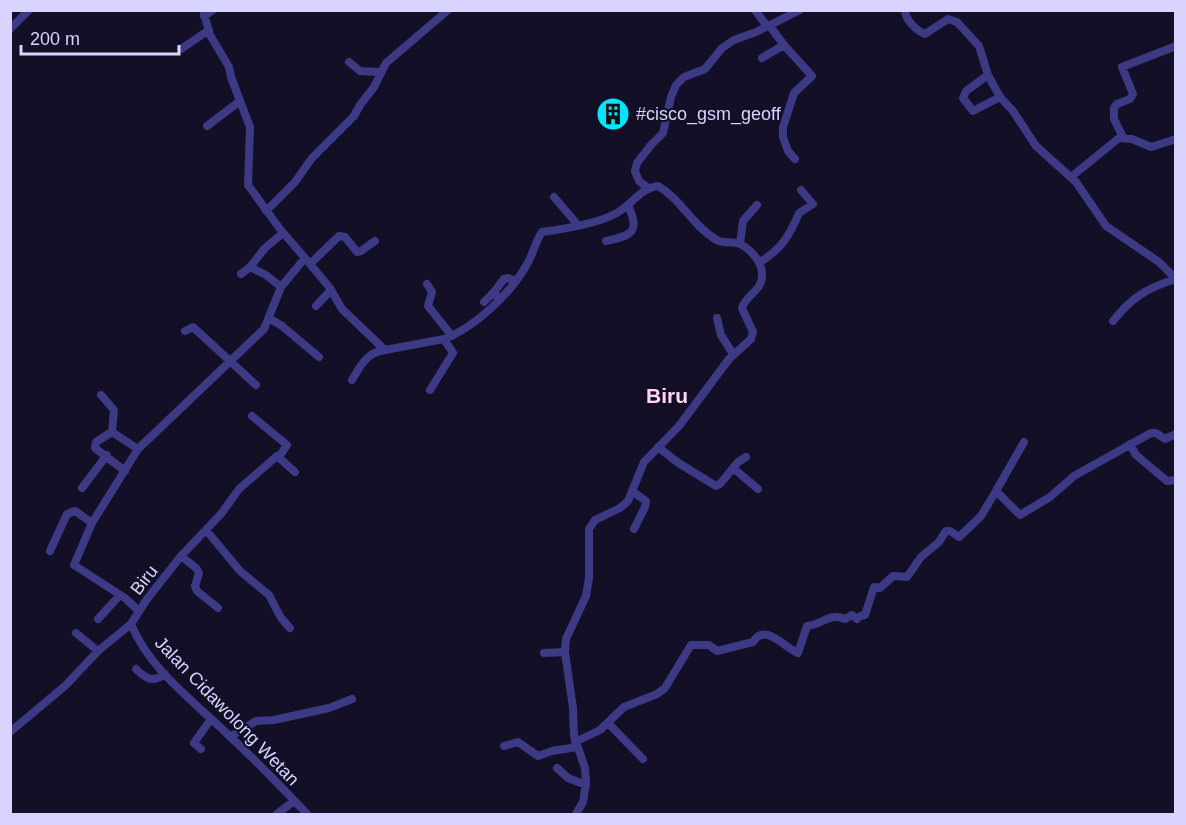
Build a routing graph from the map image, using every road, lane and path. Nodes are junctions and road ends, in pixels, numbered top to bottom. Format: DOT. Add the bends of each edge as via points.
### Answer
graph roads {
  1 [pos="29,10"];
  2 [pos="213,10"];
  3 [pos="448,10"];
  4 [pos="755,10"];
  5 [pos="800,10"];
  6 [pos="905,10"];
  7 [pos="204,13"];
  8 [pos="768,26"];
  9 [pos="10,29"];
  10 [pos="209,30"];
  11 [pos="784,45"];
  12 [pos="1176,46"];
  13 [pos="181,49"];
  14 [pos="762,58"];
  15 [pos="349,62"];
  16 [pos="380,72"];
  17 [pos="988,75"];
  18 [pos="1000,98"];
  19 [pos="240,101"];
  20 [pos="207,126"];
  21 [pos="1123,137"];
  22 [pos="1176,139"];
  23 [pos="795,159"];
  24 [pos="1071,177"];
  25 [pos="648,188"];
  26 [pos="801,190"];
  27 [pos="555,197"];
  28 [pos="628,205"];
  29 [pos="757,205"];
  30 [pos="266,211"];
  31 [pos="578,225"];
  32 [pos="283,233"];
  33 [pos="375,241"];
  34 [pos="606,241"];
  35 [pos="740,244"];
  36 [pos="307,261"];
  37 [pos="759,263"];
  38 [pos="250,267"];
  39 [pos="241,273"];
  40 [pos="1176,279"];
  41 [pos="427,284"];
  42 [pos="281,287"];
  43 [pos="331,290"];
  44 [pos="497,296"];
  45 [pos="484,302"];
  46 [pos="316,306"];
  47 [pos="717,318"];
  48 [pos="268,320"];
  49 [pos="1113,321"];
  50 [pos="185,331"];
  51 [pos="452,336"];
  52 [pos="444,339"];
  53 [pos="385,350"];
  54 [pos="733,354"];
  55 [pos="319,357"];
  56 [pos="230,362"];
  57 [pos="352,380"];
  58 [pos="256,385"];
  59 [pos="430,390"];
  60 [pos="101,395"];
  61 [pos="252,416"];
  62 [pos="112,432"];
  63 [pos="1176,434"];
  64 [pos="1024,442"];
  65 [pos="1130,444"];
  66 [pos="658,447"];
  67 [pos="138,449"];
  68 [pos="107,455"];
  69 [pos="279,457"];
  70 [pos="746,457"];
  71 [pos="733,468"];
  72 [pos="125,471"];
  73 [pos="295,472"];
  74 [pos="1176,480"];
  75 [pos="82,488"];
  76 [pos="758,489"];
  77 [pos="996,490"];
  78 [pos="632,491"];
  79 [pos="92,523"];
  80 [pos="634,529"];
  81 [pos="206,530"];
  82 [pos="50,551"];
  83 [pos="181,556"];
  84 [pos="120,595"];
  85 [pos="218,608"];
  86 [pos="139,611"];
  87 [pos="98,618"];
  88 [pos="131,624"];
  89 [pos="290,628"];
  90 [pos="76,633"];
  91 [pos="98,651"];
  92 [pos="565,652"];
  93 [pos="544,653"];
  94 [pos="136,669"];
  95 [pos="165,674"];
  96 [pos="352,699"];
  97 [pos="211,719"];
  98 [pos="608,723"];
  99 [pos="10,732"];
  100 [pos="230,737"];
  101 [pos="576,744"];
  102 [pos="504,746"];
  103 [pos="201,749"];
  104 [pos="643,759"];
  105 [pos="557,768"];
  106 [pos="586,785"];
  107 [pos="294,801"];
  108 [pos="277,814"];
  109 [pos="307,814"];
  110 [pos="576,814"];
  1 -- 9 [label="street"];
  2 -- 7 [label="street"];
  3 -- 16 [label="street"];
  4 -- 8 [label="street"];
  5 -- 8 [label="street"];
  6 -- 17 [label="street" via="909,21 925,34 948,19 954,20 980,46"];
  7 -- 10 [label="street"];
  8 -- 11 [label="street"];
  8 -- 25 [label="street" via="734,40 705,69 684,77 676,85 663,133 635,171"];
  10 -- 13 [label="street"];
  10 -- 19 [label="street" via="229,67"];
  11 -- 14 [label="street"];
  11 -- 23 [label="street" via="812,76 794,93 784,119 783,137"];
  12 -- 21 [label="street" via="1122,67 1133,94 1114,108 1114,119"];
  15 -- 16 [label="street" via="360,71"];
  16 -- 30 [label="street" via="354,116"];
  17 -- 18 [label="street"];
  17 -- 18 [label="street" via="966,91 963,98 973,111"];
  18 -- 24 [label="street" via="1036,146"];
  19 -- 20 [label="street"];
  19 -- 30 [label="street" via="251,134 248,185"];
  21 -- 22 [label="street" via="1151,147"];
  21 -- 24 [label="street"];
  24 -- 40 [label="street" via="1106,226 1159,262"];
  25 -- 28 [label="street"];
  25 -- 35 [label="street" via="658,186 665,190 696,224 721,243"];
  26 -- 37 [label="street" via="813,204 799,213 780,248"];
  27 -- 31 [label="street"];
  28 -- 31 [label="street" via="612,216"];
  28 -- 34 [label="street" via="635,221 633,230 626,237"];
  29 -- 35 [label="street" via="743,221"];
  30 -- 32 [label="street"];
  31 -- 44 [label="street" via="541,233 528,264"];
  32 -- 36 [label="street"];
  32 -- 38 [label="street"];
  33 -- 36 [label="street" via="357,252 345,237 339,236"];
  35 -- 37 [label="street"];
  36 -- 42 [label="street"];
  36 -- 43 [label="street"];
  37 -- 54 [label="street" via="762,282 742,308 753,336"];
  38 -- 39 [label="street"];
  38 -- 42 [label="street"];
  40 -- 49 [label="street" via="1142,292"];
  41 -- 51 [label="street" via="432,292 428,306"];
  42 -- 48 [label="street"];
  43 -- 46 [label="street"];
  43 -- 53 [label="street" via="342,309"];
  44 -- 45 [label="street"];
  44 -- 51 [label="street" via="492,308"];
  47 -- 54 [label="street" via="721,335"];
  48 -- 55 [label="street" via="280,324"];
  48 -- 56 [label="street" via="264,329"];
  50 -- 56 [label="street" via="193,327"];
  51 -- 52 [label="street"];
  52 -- 53 [label="street"];
  52 -- 59 [label="street" via="453,353"];
  53 -- 57 [label="street" via="369,355"];
  54 -- 66 [label="street" via="697,404"];
  56 -- 58 [label="street"];
  56 -- 67 [label="street"];
  60 -- 62 [label="street" via="114,410"];
  61 -- 69 [label="street" via="287,445"];
  62 -- 67 [label="street"];
  62 -- 68 [label="street" via="94,446"];
  63 -- 65 [label="street" via="1165,439 1152,432"];
  64 -- 77 [label="street"];
  65 -- 74 [label="street" via="1138,457 1167,481"];
  65 -- 77 [label="street" via="1074,476 1020,515"];
  66 -- 71 [label="street" via="714,485 720,484"];
  66 -- 78 [label="street" via="642,465"];
  67 -- 72 [label="street"];
  68 -- 72 [label="street"];
  68 -- 75 [label="street"];
  69 -- 73 [label="street"];
  69 -- 81 [label="street, Biru" via="248,480"];
  70 -- 71 [label="street"];
  71 -- 76 [label="street"];
  72 -- 79 [label="street"];
  77 -- 98 [label="street" via="981,516 959,537 946,531 907,577 893,576 880,588 874,587 865,615 857,619 852,615 845,619 832,616 807,626 798,653 773,636 761,635 753,642 717,651 708,645 691,645 665,688 624,707"];
  78 -- 80 [label="street" via="646,501"];
  78 -- 92 [label="street" via="624,505 595,520 589,529 590,578"];
  79 -- 82 [label="street" via="75,512 67,514"];
  79 -- 84 [label="street" via="74,565"];
  81 -- 83 [label="street, Biru"];
  81 -- 89 [label="street" via="240,572 269,595"];
  83 -- 85 [label="street" via="199,573 197,591"];
  83 -- 86 [label="street, Biru"];
  84 -- 86 [label="street"];
  84 -- 87 [label="street"];
  86 -- 88 [label="street, Biru"];
  88 -- 91 [label="street, Biru"];
  88 -- 95 [label="street, Jalan Cidawolong Wetan" via="145,651"];
  90 -- 91 [label="street"];
  91 -- 99 [label="street, Biru" via="66,685"];
  92 -- 93 [label="street"];
  92 -- 101 [label="street"];
  94 -- 95 [label="street" via="151,680"];
  95 -- 97 [label="street, Jalan Cidawolong Wetan"];
  96 -- 100 [label="street" via="328,708 256,721"];
  97 -- 100 [label="street, Jalan Cidawolong Wetan"];
  97 -- 103 [label="street" via="194,743"];
  98 -- 101 [label="street"];
  98 -- 104 [label="street"];
  100 -- 107 [label="street, Jalan Cidawolong Wetan"];
  101 -- 102 [label="street" via="538,756 518,742"];
  101 -- 106 [label="street" via="585,768"];
  105 -- 106 [label="street" via="568,778"];
  106 -- 110 [label="street"];
  107 -- 108 [label="street"];
  107 -- 109 [label="street, Jalan Cidawolong Wetan"];
}
